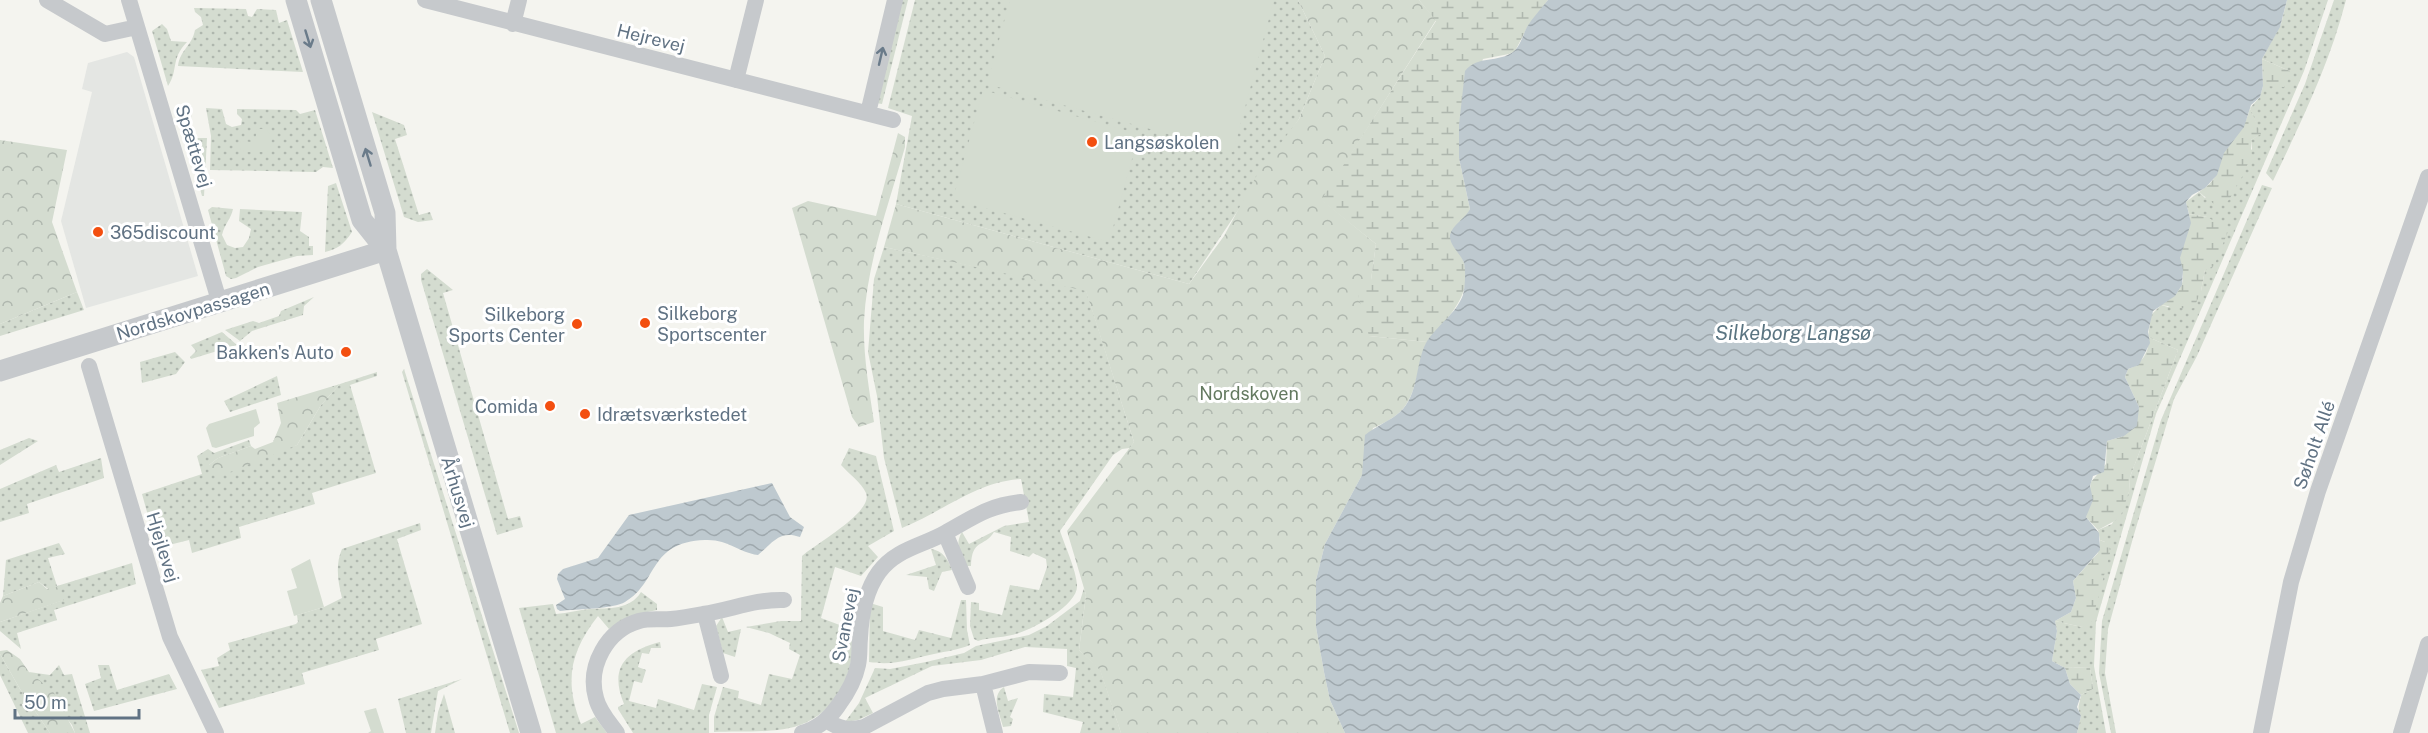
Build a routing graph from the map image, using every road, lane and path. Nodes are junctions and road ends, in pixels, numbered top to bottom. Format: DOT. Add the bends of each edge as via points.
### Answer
graph roads {
  1 [pos="47,0"];
  2 [pos="129,0"];
  3 [pos="296,0"];
  4 [pos="321,0"];
  5 [pos="425,0"];
  6 [pos="519,0"];
  7 [pos="756,0"];
  8 [pos="894,0"];
  9 [pos="447,3"];
  10 [pos="513,24"];
  11 [pos="137,27"];
  12 [pos="736,80"];
  13 [pos="868,113"];
  14 [pos="893,120"];
  15 [pos="2428,177"];
  16 [pos="386,250"];
  17 [pos="220,303"];
  18 [pos="89,366"];
  19 [pos="0,371"];
  20 [pos="1021,502"];
  21 [pos="945,533"];
  22 [pos="968,587"];
  23 [pos="784,600"];
  24 [pos="705,614"];
  25 [pos="2428,644"];
  26 [pos="1060,673"];
  27 [pos="721,676"];
  28 [pos="983,684"];
  29 [pos="827,720"];
  30 [pos="216,733"];
  31 [pos="531,733"];
  32 [pos="617,733"];
  33 [pos="802,733"];
  34 [pos="995,733"];
  35 [pos="2261,733"];
  36 [pos="2401,733"];
  1 -- 11 [label="street" via="105,34"];
  2 -- 11 [label="street, Spættevej"];
  3 -- 16 [label="street, Århusvej, one-way" via="362,220"];
  16 -- 4 [label="street, Århusvej, one-way" via="385,213"];
  5 -- 9 [label="street, Hejrevej"];
  6 -- 10 [label="street"];
  7 -- 12 [label="street"];
  13 -- 8 [label="street, one-way"];
  9 -- 10 [label="street, Hejrevej"];
  10 -- 12 [label="street, Hejrevej"];
  11 -- 17 [label="street, Spættevej"];
  12 -- 13 [label="street, Hejrevej"];
  13 -- 14 [label="street, Hejrevej"];
  15 -- 35 [label="street, Søholt Allé" via="2318,491 2291,582"];
  16 -- 17 [label="street, Nordskovpassagen"];
  16 -- 31 [label="street, Århusvej"];
  17 -- 19 [label="street, Nordskovpassagen"];
  18 -- 30 [label="street, Hjejlevej" via="170,637"];
  20 -- 21 [label="street, Svanevej" via="980,512"];
  21 -- 22 [label="street"];
  21 -- 29 [label="street, Svanevej" via="906,549 878,573 869,589 855,678"];
  23 -- 24 [label="street" via="754,601"];
  24 -- 27 [label="street"];
  24 -- 32 [label="street" via="638,621 611,638 601,651 594,674 596,698"];
  25 -- 36 [label="street"];
  26 -- 28 [label="street" via="1029,672"];
  28 -- 29 [label="street" via="928,693 864,727 836,727"];
  28 -- 34 [label="street"];
  29 -- 33 [label="street, Svanevej"];
}
